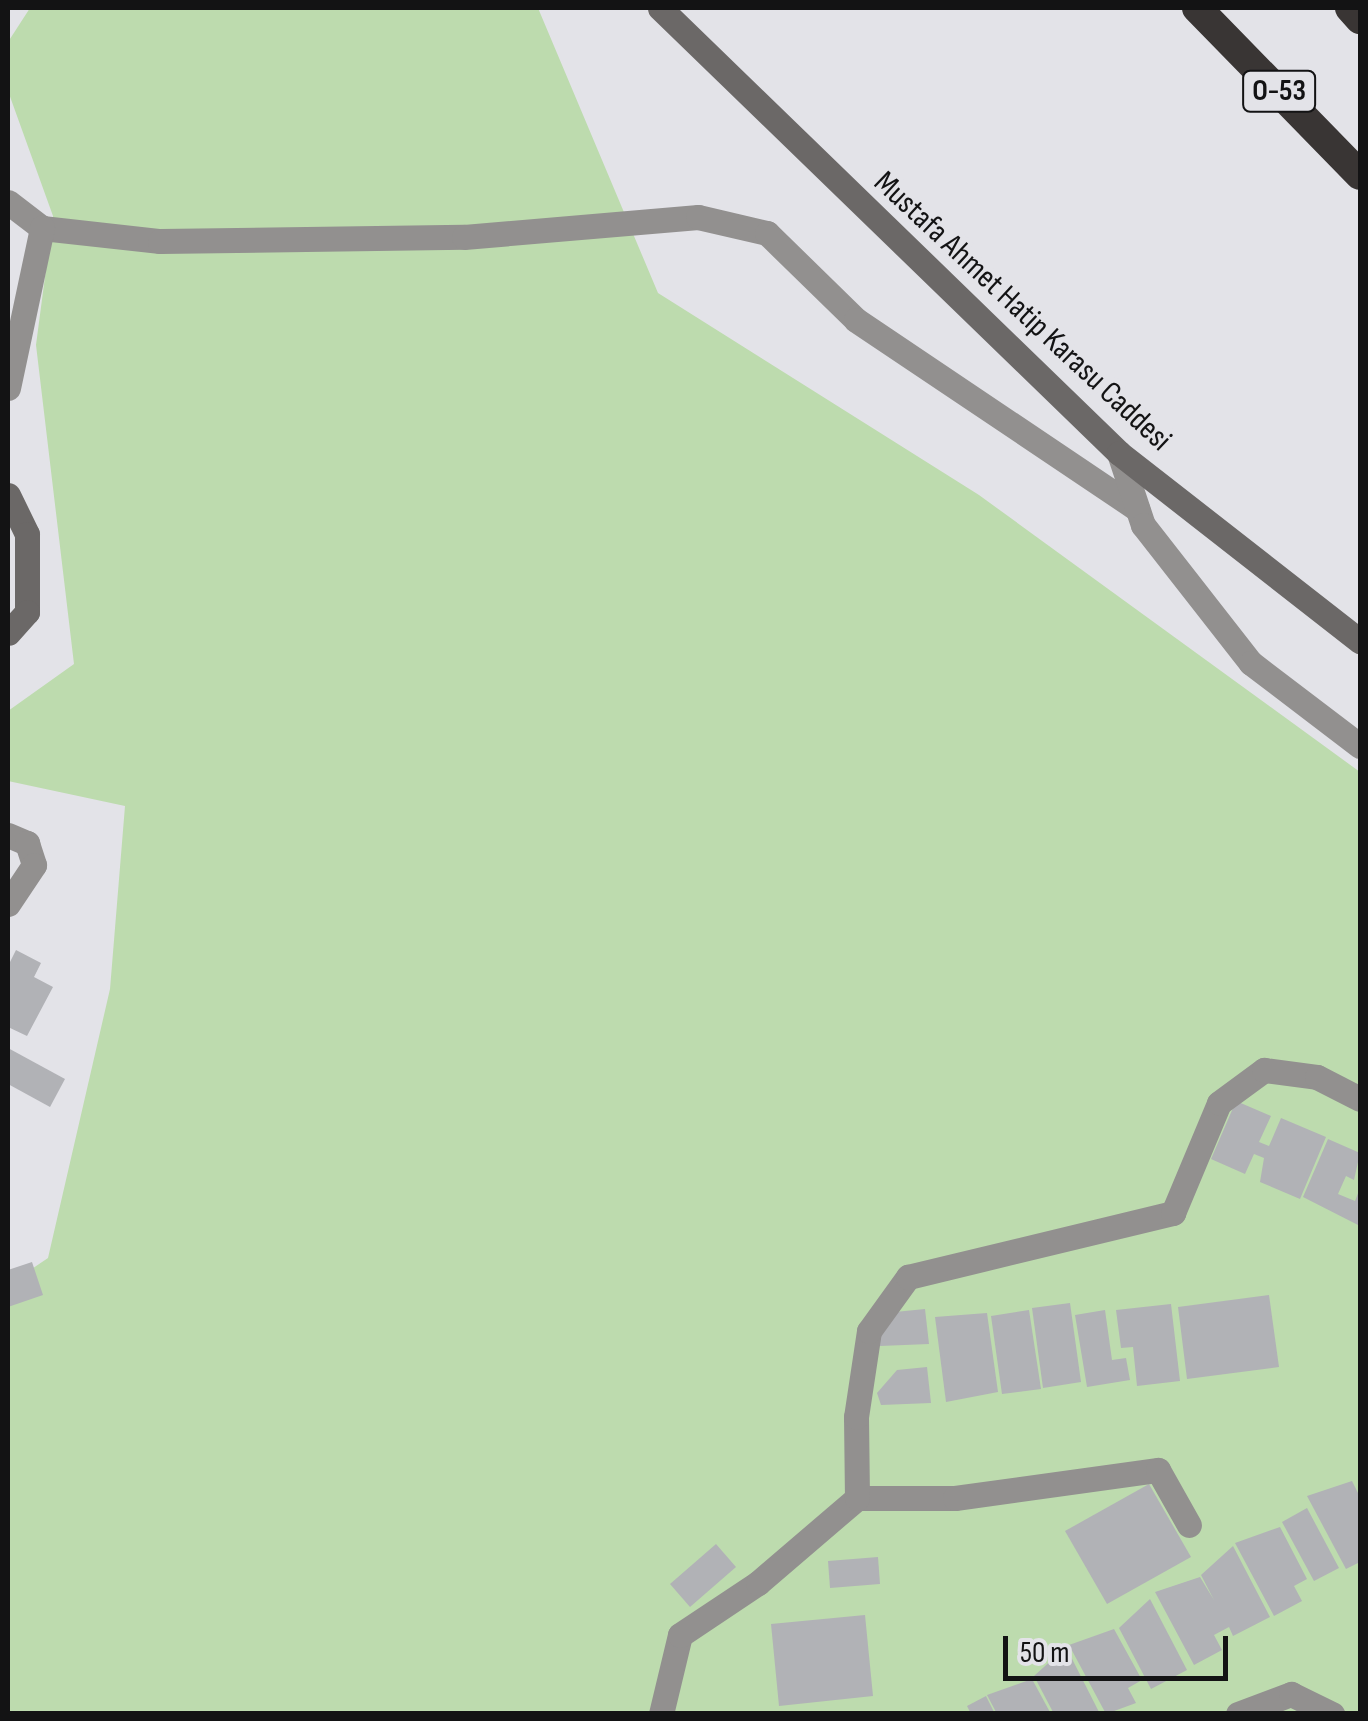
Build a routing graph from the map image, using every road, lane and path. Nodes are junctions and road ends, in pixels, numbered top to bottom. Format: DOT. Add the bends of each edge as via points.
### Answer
graph roads {
  1 [pos="660,8"];
  2 [pos="1197,8"];
  3 [pos="1350,8"];
  4 [pos="1360,18"];
  5 [pos="1360,174"];
  6 [pos="8,202"];
  7 [pos="42,228"];
  8 [pos="8,388"];
  9 [pos="1119,454"];
  10 [pos="8,495"];
  11 [pos="1138,509"];
  12 [pos="8,633"];
  13 [pos="1360,641"];
  14 [pos="1360,746"];
  15 [pos="8,835"];
  16 [pos="8,904"];
  17 [pos="1360,1100"];
  18 [pos="857,1498"];
  19 [pos="1189,1525"];
  20 [pos="661,1714"];
  21 [pos="1238,1714"];
  22 [pos="1332,1714"];
  1 -- 9 [label="street, Mustafa Ahmet Hatip Karasu Caddesi"];
  2 -- 5 [label="highway, O-53"];
  3 -- 4 [label="highway"];
  6 -- 7 [label="street"];
  7 -- 8 [label="street"];
  7 -- 11 [label="street" via="160,242 464,237 698,217 767,233 856,320"];
  9 -- 11 [label="street"];
  9 -- 13 [label="street, Mustafa Ahmet Hatip Karasu Caddesi"];
  10 -- 12 [label="street" via="27,534 27,612"];
  11 -- 14 [label="street" via="1251,663"];
  15 -- 16 [label="street" via="27,842 34,865"];
  17 -- 18 [label="street" via="1317,1076 1264,1070 1219,1103 1174,1213 908,1277 869,1331 856,1417"];
  18 -- 19 [label="street" via="955,1498 1158,1470"];
  18 -- 20 [label="street" via="758,1583 680,1635"];
  21 -- 22 [label="street" via="1290,1694"];
}
